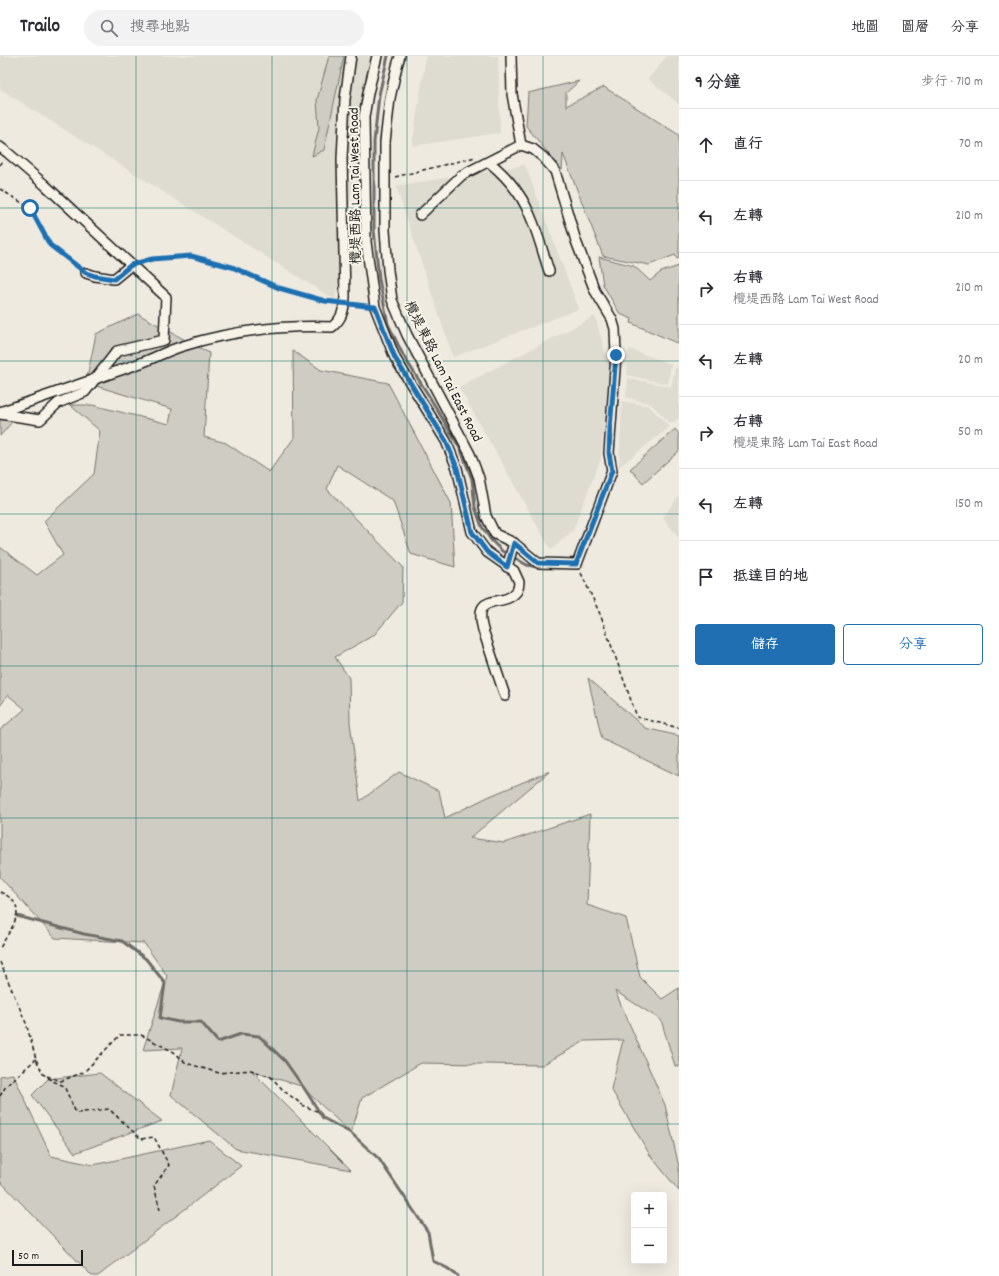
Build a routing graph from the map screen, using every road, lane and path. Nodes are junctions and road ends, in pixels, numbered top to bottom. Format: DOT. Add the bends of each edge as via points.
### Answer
graph roads {
  1 [pos="351,56"];
  2 [pos="377,56"];
  3 [pos="400,56"];
  4 [pos="511,56"];
  5 [pos="521,145"];
  6 [pos="0,147"];
  7 [pos="475,157"];
  8 [pos="489,162"];
  9 [pos="385,180"];
  10 [pos="0,189"];
  11 [pos="420,215"];
  12 [pos="131,265"];
  13 [pos="549,271"];
  14 [pos="86,273"];
  15 [pos="339,303"];
  16 [pos="353,304"];
  17 [pos="375,307"];
  18 [pos="0,413"];
  19 [pos="513,548"];
  20 [pos="576,564"];
  21 [pos="508,565"];
  22 [pos="505,696"];
  23 [pos="679,728"];
  24 [pos="0,892"];
  25 [pos="0,948"];
  26 [pos="0,962"];
  27 [pos="36,1058"];
  28 [pos="43,1074"];
  29 [pos="0,1096"];
  30 [pos="319,1112"];
  31 [pos="160,1210"];
  1 -- 18 [label="street" via="345,100 342,159 345,297 344,311 339,322 332,328 295,326 248,330 203,340"];
  2 -- 17 [label="street, 欖堤西路 Lam Tai West Road" via="364,117 366,242"];
  3 -- 9 [label="street, 欖堤東路 Lam Tai East Road" via="390,98"];
  4 -- 5 [label="street" via="512,94"];
  5 -- 8 [label="street"];
  5 -- 20 [label="street" via="533,149 555,171 576,241 595,291 615,329 616,355 609,453 612,471"];
  6 -- 12 [label="street" via="40,180"];
  7 -- 9 [label="path"];
  8 -- 11 [label="street" via="462,176"];
  8 -- 13 [label="street" via="503,174 519,194"];
  9 -- 19 [label="street, 欖堤東路 Lam Tai East Road" via="385,230 392,300 407,335 470,454 479,478 486,516 495,534"];
  10 -- 14 [label="path" via="30,208 50,245"];
  12 -- 14 [label="street" via="114,279"];
  12 -- 15 [label="path" via="152,259 191,256 232,267 279,288"];
  12 -- 18 [label="street" via="166,297 164,340 117,351 85,392 58,403 40,420"];
  16 -- 17 [label="path"];
  17 -- 21 [label="street, 欖堤西路 Lam Tai West Road" via="395,358 446,441 457,468 472,532 487,552"];
  19 -- 20 [label="street, 欖堤東路 Lam Tai East Road" via="538,563"];
  19 -- 21 [label="street"];
  20 -- 23 [label="path" via="600,614 637,717"];
  21 -- 22 [label="street, 欖堤西路 Lam Tai West Road" via="519,582 517,590 509,598 487,604 481,610 480,620"];
  24 -- 25 [label="path" via="16,903 17,916"];
  26 -- 27 [label="path" via="26,1023"];
  27 -- 28 [label="path"];
  27 -- 29 [label="path" via="6,1086"];
  28 -- 30 [label="path" via="61,1081 84,1072 120,1035 141,1036 174,1052 186,1063 219,1073 251,1070 271,1077 304,1106"];
  28 -- 31 [label="path" via="64,1086 76,1113 109,1109 140,1139 154,1137 168,1165 154,1186"];
}
